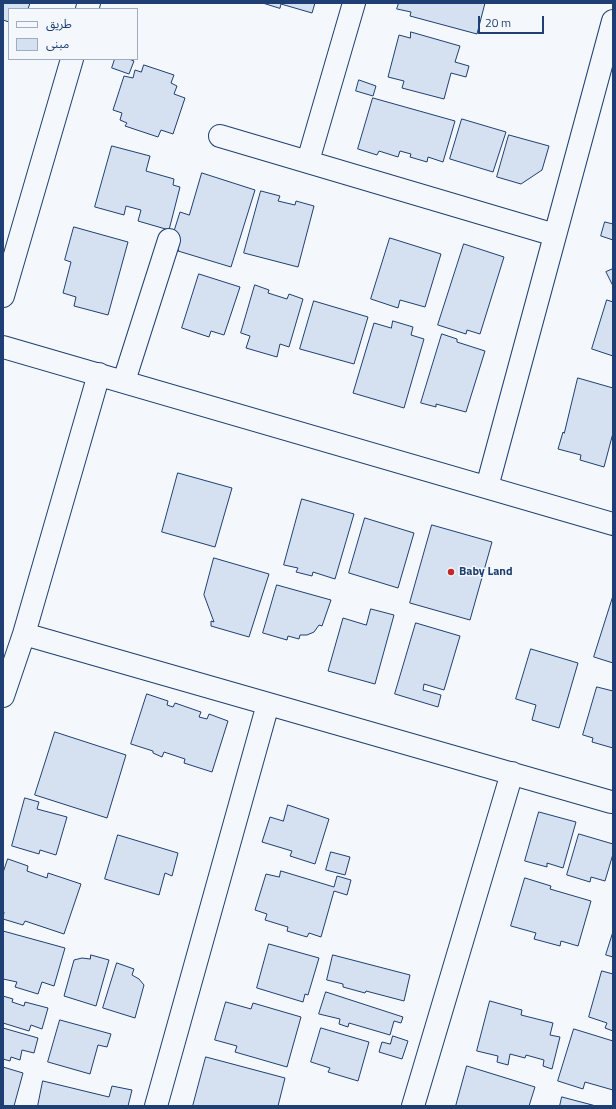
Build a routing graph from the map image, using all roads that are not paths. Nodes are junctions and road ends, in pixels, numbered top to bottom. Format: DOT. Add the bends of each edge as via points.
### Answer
graph roads {
  1 [pos="354,3"];
  2 [pos="613,21"];
  3 [pos="72,60"];
  4 [pos="220,136"];
  5 [pos="308,161"];
  6 [pos="556,235"];
  7 [pos="169,240"];
  8 [pos="3,296"];
  9 [pos="3,346"];
  10 [pos="99,374"];
  11 [pos="124,381"];
  12 [pos="487,487"];
  13 [pos="613,524"];
  14 [pos="24,634"];
  15 [pos="3,696"];
  16 [pos="268,704"];
  17 [pos="512,773"];
  18 [pos="611,802"];
  19 [pos="156,1106"];
  20 [pos="413,1106"];
  1 -- 5 [label="street"];
  2 -- 6 [label="street"];
  3 -- 8 [label="street"];
  4 -- 5 [label="street"];
  5 -- 6 [label="street"];
  6 -- 12 [label="street"];
  7 -- 11 [label="street"];
  9 -- 10 [label="street"];
  10 -- 11 [label="street"];
  10 -- 14 [label="street"];
  11 -- 12 [label="street"];
  12 -- 13 [label="street"];
  14 -- 15 [label="street"];
  14 -- 16 [label="street"];
  16 -- 17 [label="street"];
  16 -- 19 [label="street"];
  17 -- 18 [label="street"];
  17 -- 20 [label="street"];
}
